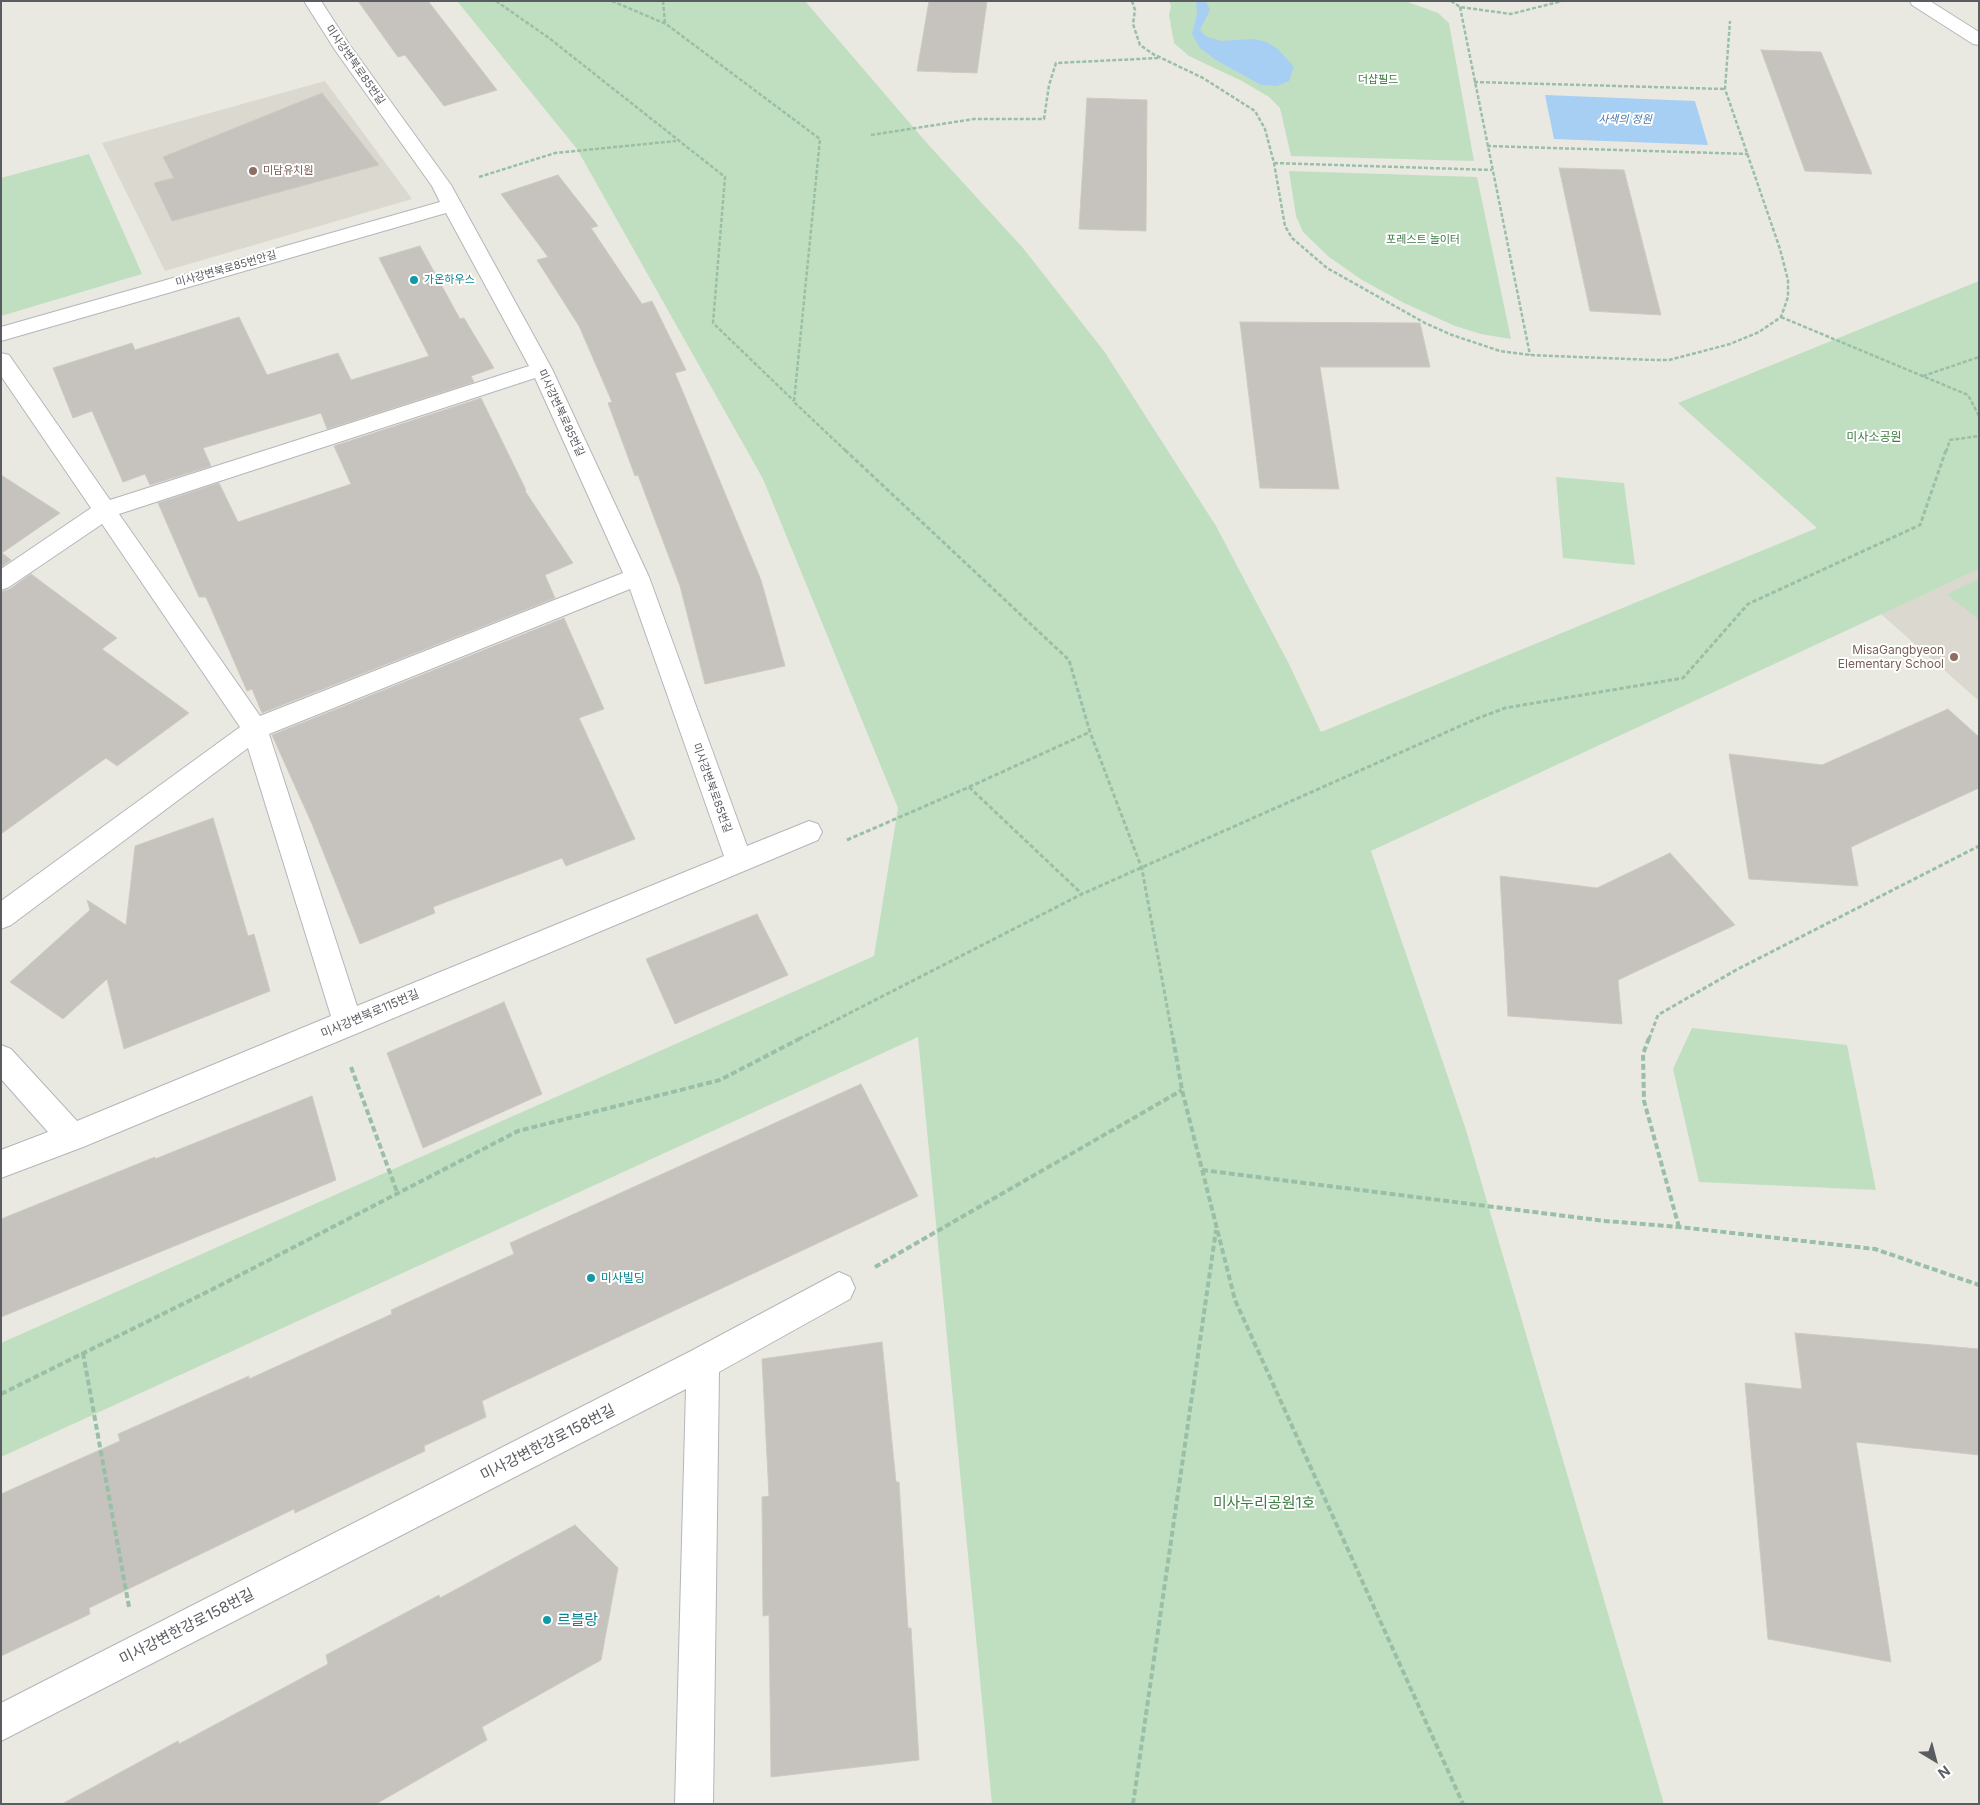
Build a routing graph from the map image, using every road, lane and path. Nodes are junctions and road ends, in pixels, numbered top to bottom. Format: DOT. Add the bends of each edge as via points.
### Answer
graph roads {
  1 [pos="312,1"];
  2 [pos="496,1"];
  3 [pos="612,1"];
  4 [pos="663,1"];
  5 [pos="1132,1"];
  6 [pos="1451,1"];
  7 [pos="1562,1"];
  8 [pos="1918,1"];
  9 [pos="1460,7"];
  10 [pos="1730,21"];
  11 [pos="666,24"];
  12 [pos="1979,40"];
  13 [pos="1161,58"];
  14 [pos="1474,82"];
  15 [pos="1725,89"];
  16 [pos="871,135"];
  17 [pos="677,140"];
  18 [pos="1487,146"];
  19 [pos="1748,154"];
  20 [pos="1274,163"];
  21 [pos="1492,170"];
  22 [pos="477,178"];
  23 [pos="451,205"];
  24 [pos="1781,317"];
  25 [pos="1,334"];
  26 [pos="1530,355"];
  27 [pos="1979,357"];
  28 [pos="1,360"];
  29 [pos="541,369"];
  30 [pos="1922,376"];
  31 [pos="794,402"];
  32 [pos="1979,416"];
  33 [pos="1979,436"];
  34 [pos="105,510"];
  35 [pos="637,577"];
  36 [pos="1,581"];
  37 [pos="256,729"];
  38 [pos="1090,732"];
  39 [pos="970,787"];
  40 [pos="809,832"];
  41 [pos="846,841"];
  42 [pos="1979,846"];
  43 [pos="738,861"];
  44 [pos="1142,869"];
  45 [pos="1082,894"];
  46 [pos="1,917"];
  47 [pos="348,1024"];
  48 [pos="1,1058"];
  49 [pos="348,1059"];
  50 [pos="1182,1090"];
  51 [pos="72,1137"];
  52 [pos="1,1164"];
  53 [pos="1202,1170"];
  54 [pos="397,1192"];
  55 [pos="1678,1226"];
  56 [pos="1216,1228"];
  57 [pos="1979,1285"];
  58 [pos="839,1288"];
  59 [pos="83,1353"];
  60 [pos="703,1364"];
  61 [pos="1,1394"];
  62 [pos="130,1608"];
  63 [pos="1,1723"];
  64 [pos="694,1804"];
  65 [pos="1133,1804"];
  66 [pos="1463,1804"];
  1 -- 23 [label="street, 미사강변북로85번길" via="441,185"];
  2 -- 17 [label="path" via="549,38"];
  3 -- 11 [label="path"];
  4 -- 11 [label="path"];
  5 -- 13 [label="path" via="1135,10 1133,24 1140,45"];
  6 -- 9 [label="path"];
  7 -- 9 [label="path" via="1511,14"];
  8 -- 12 [label="street"];
  9 -- 14 [label="path"];
  10 -- 15 [label="path"];
  11 -- 31 [label="path" via="820,139"];
  13 -- 16 [label="path" via="1056,63 1044,119 974,119"];
  13 -- 20 [label="path" via="1251,106 1264,128"];
  14 -- 15 [label="path"];
  14 -- 18 [label="path"];
  15 -- 19 [label="path"];
  17 -- 22 [label="path" via="555,152"];
  17 -- 31 [label="path" via="725,177 713,322"];
  18 -- 19 [label="path"];
  18 -- 21 [label="path"];
  19 -- 24 [label="path" via="1788,280 1788,297"];
  20 -- 21 [label="path"];
  20 -- 26 [label="path" via="1285,226 1292,238 1327,268 1398,310 1452,336 1500,352"];
  21 -- 26 [label="path"];
  23 -- 25 [label="street, 미사강변북로85번안길"];
  23 -- 29 [label="street, 미사강변북로85번길"];
  24 -- 26 [label="path" via="1759,332 1730,344 1669,360"];
  24 -- 30 [label="path"];
  27 -- 30 [label="path"];
  28 -- 34 [label="street"];
  29 -- 34 [label="street"];
  29 -- 35 [label="street, 미사강변북로85번길"];
  30 -- 32 [label="path" via="1968,395"];
  31 -- 38 [label="path" via="1069,660"];
  33 -- 44 [label="path" via="1950,440 1920,525 1748,604 1683,678 1505,708"];
  34 -- 36 [label="street"];
  34 -- 37 [label="street"];
  35 -- 37 [label="street"];
  35 -- 43 [label="street, 미사강변북로85번길"];
  37 -- 46 [label="street"];
  37 -- 47 [label="street"];
  38 -- 39 [label="path"];
  38 -- 44 [label="path"];
  39 -- 41 [label="path"];
  39 -- 45 [label="path"];
  40 -- 43 [label="street, 미사강변북로115번길"];
  42 -- 55 [label="path" via="1736,970 1658,1015 1643,1054 1644,1101"];
  43 -- 47 [label="street, 미사강변북로115번길"];
  44 -- 45 [label="path"];
  44 -- 50 [label="path"];
  45 -- 54 [label="path" via="720,1080 518,1131"];
  47 -- 51 [label="street, 미사강변북로115번길"];
  48 -- 51 [label="street"];
  49 -- 54 [label="path"];
  50 -- 53 [label="path"];
  50 -- 58 [label="path"];
  51 -- 52 [label="street, 미사강변북로115번길"];
  53 -- 55 [label="path" via="1605,1221"];
  53 -- 56 [label="path"];
  54 -- 59 [label="path"];
  55 -- 57 [label="path" via="1875,1249"];
  56 -- 65 [label="path"];
  56 -- 66 [label="path" via="1235,1300"];
  58 -- 60 [label="street, 미사강변한강로158번길"];
  59 -- 61 [label="path"];
  59 -- 62 [label="path"];
  60 -- 63 [label="street, 미사강변한강로158번길"];
  60 -- 64 [label="street"];
}
